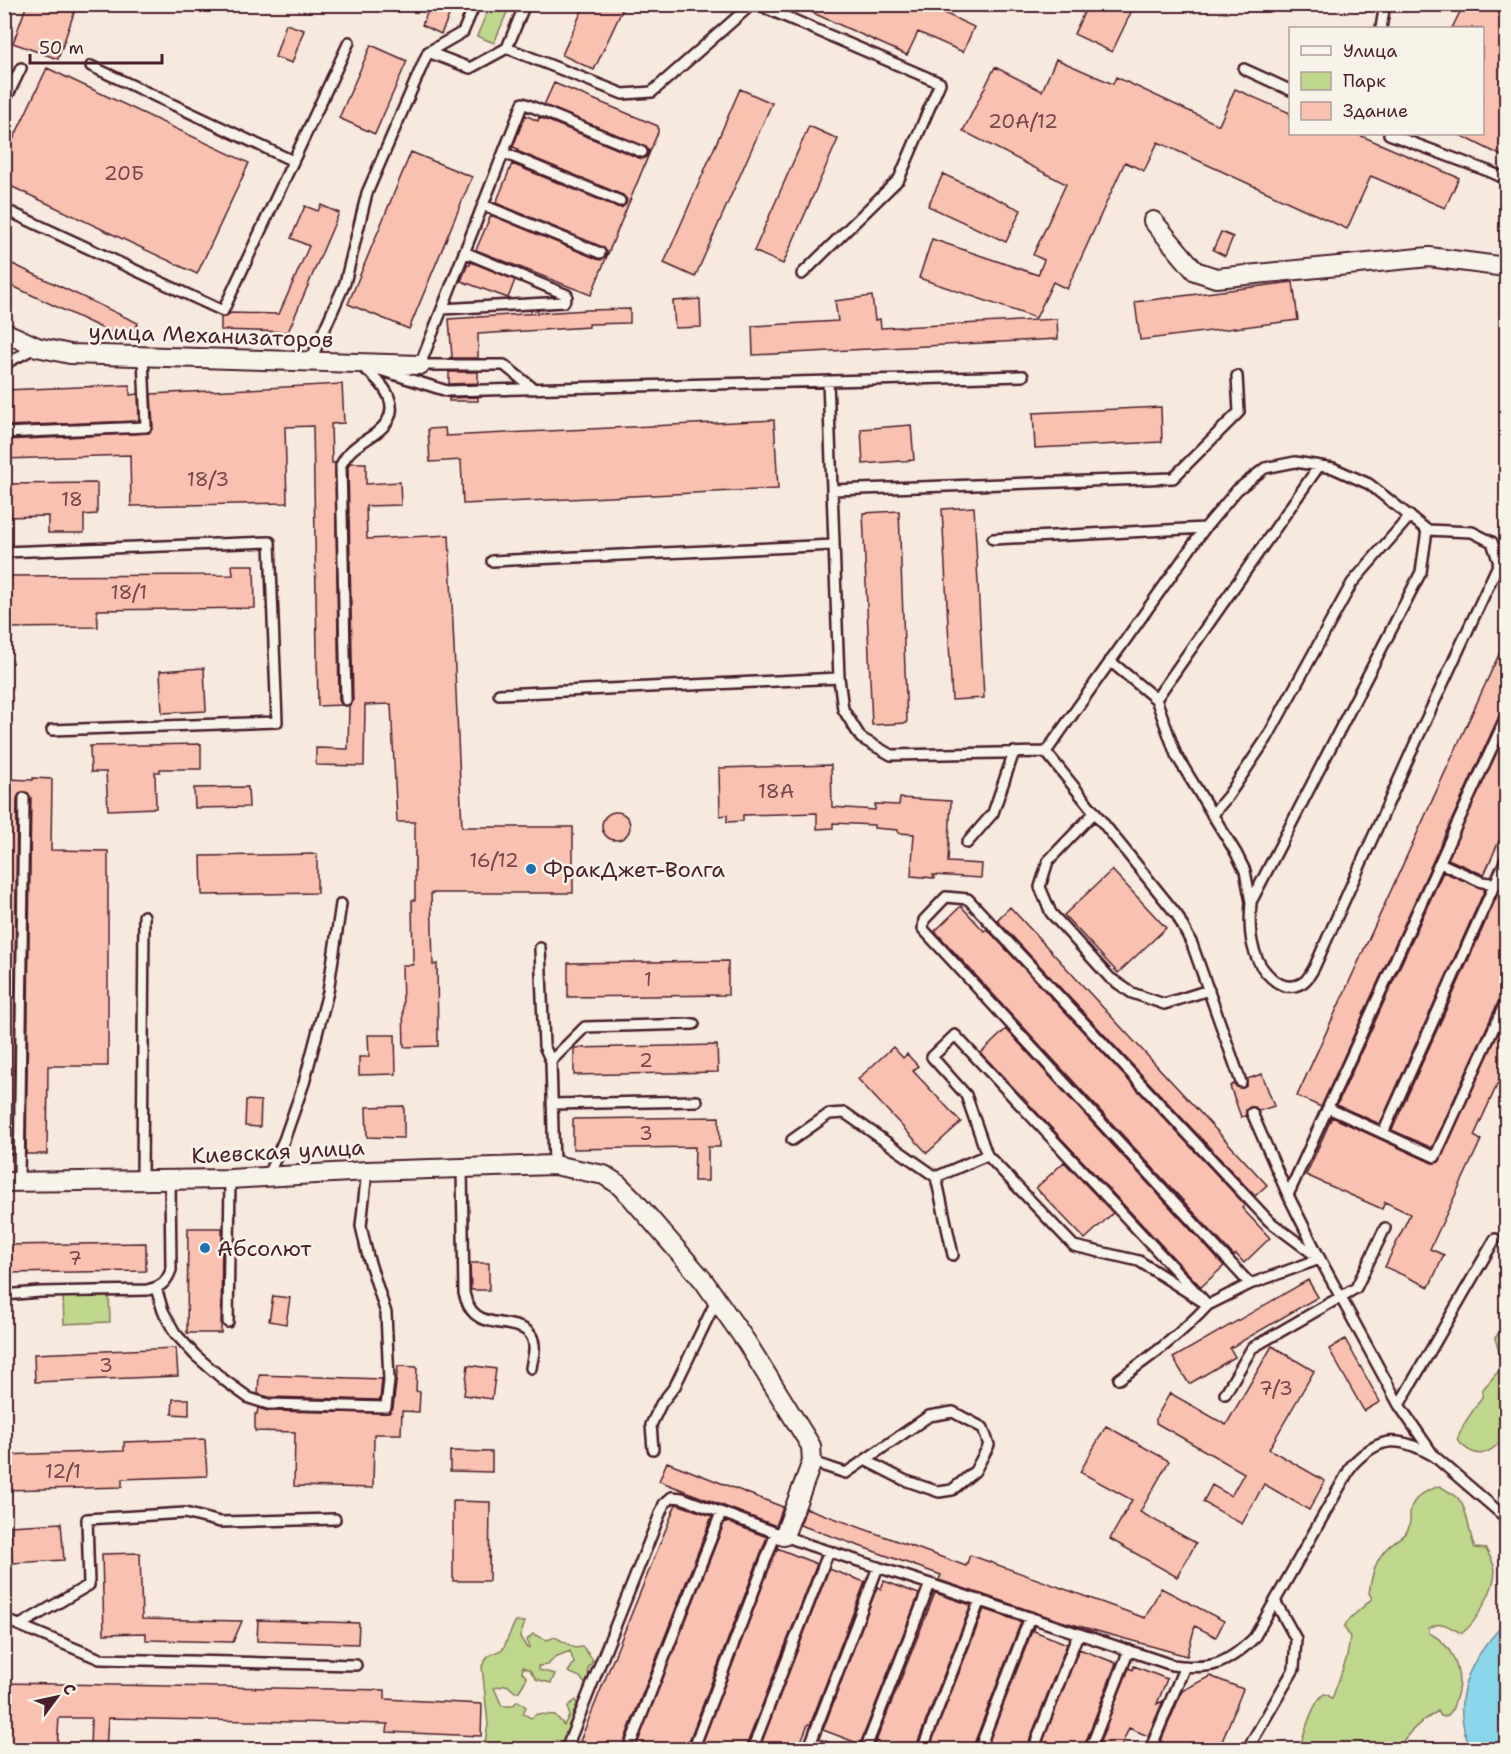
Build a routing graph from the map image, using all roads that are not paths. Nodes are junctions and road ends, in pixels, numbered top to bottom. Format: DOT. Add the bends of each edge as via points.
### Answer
graph roads {
  1 [pos="475,4"];
  2 [pos="525,4"];
  3 [pos="754,4"];
  4 [pos="1385,4"];
  5 [pos="1381,27"];
  6 [pos="349,42"];
  7 [pos="507,48"];
  8 [pos="428,52"];
  9 [pos="91,66"];
  10 [pos="21,68"];
  11 [pos="1244,69"];
  12 [pos="1289,90"];
  13 [pos="4,103"];
  14 [pos="1392,135"];
  15 [pos="642,152"];
  16 [pos="504,153"];
  17 [pos="293,161"];
  18 [pos="1506,179"];
  19 [pos="620,201"];
  20 [pos="483,205"];
  21 [pos="4,208"];
  22 [pos="1153,222"];
  23 [pos="464,252"];
  24 [pos="600,253"];
  25 [pos="1506,267"];
  26 [pos="802,274"];
  27 [pos="442,309"];
  28 [pos="4,332"];
  29 [pos="37,347"];
  30 [pos="143,357"];
  31 [pos="310,362"];
  32 [pos="357,363"];
  33 [pos="4,364"];
  34 [pos="420,365"];
  35 [pos="1023,376"];
  36 [pos="1237,376"];
  37 [pos="828,381"];
  38 [pos="534,389"];
  39 [pos="4,433"];
  40 [pos="1319,466"];
  41 [pos="832,490"];
  42 [pos="1410,516"];
  43 [pos="1205,528"];
  44 [pos="1427,530"];
  45 [pos="993,539"];
  46 [pos="834,545"];
  47 [pos="4,552"];
  48 [pos="492,561"];
  49 [pos="1110,661"];
  50 [pos="839,678"];
  51 [pos="499,694"];
  52 [pos="1156,699"];
  53 [pos="346,700"];
  54 [pos="1506,717"];
  55 [pos="52,730"];
  56 [pos="1014,752"];
  57 [pos="1046,752"];
  58 [pos="24,798"];
  59 [pos="1095,812"];
  60 [pos="1212,815"];
  61 [pos="967,843"];
  62 [pos="1506,859"];
  63 [pos="1440,863"];
  64 [pos="1496,884"];
  65 [pos="1506,885"];
  66 [pos="1251,902"];
  67 [pos="341,904"];
  68 [pos="144,916"];
  69 [pos="540,948"];
  70 [pos="1209,990"];
  71 [pos="1506,1001"];
  72 [pos="694,1024"];
  73 [pos="551,1061"];
  74 [pos="1241,1082"];
  75 [pos="697,1101"];
  76 [pos="552,1104"];
  77 [pos="1328,1108"];
  78 [pos="1252,1113"];
  79 [pos="1383,1134"];
  80 [pos="792,1140"];
  81 [pos="987,1155"];
  82 [pos="554,1165"];
  83 [pos="462,1169"];
  84 [pos="367,1171"];
  85 [pos="267,1177"];
  86 [pos="936,1177"];
  87 [pos="230,1179"];
  88 [pos="142,1180"];
  89 [pos="170,1180"];
  90 [pos="12,1182"];
  91 [pos="1288,1195"];
  92 [pos="1384,1228"];
  93 [pos="1495,1239"];
  94 [pos="953,1255"];
  95 [pos="1320,1259"];
  96 [pos="1250,1284"];
  97 [pos="156,1288"];
  98 [pos="4,1295"];
  99 [pos="1341,1297"];
  100 [pos="717,1299"];
  101 [pos="1208,1305"];
  102 [pos="228,1322"];
  103 [pos="531,1368"];
  104 [pos="1119,1379"];
  105 [pos="1225,1394"];
  106 [pos="1400,1405"];
  107 [pos="654,1449"];
  108 [pos="1434,1456"];
  109 [pos="866,1460"];
  110 [pos="812,1462"];
  111 [pos="721,1513"];
  112 [pos="1506,1518"];
  113 [pos="335,1519"];
  114 [pos="780,1535"];
  115 [pos="829,1551"];
  116 [pos="878,1567"];
  117 [pos="930,1584"];
  118 [pos="980,1600"];
  119 [pos="1275,1601"];
  120 [pos="1030,1617"];
  121 [pos="4,1619"];
  122 [pos="20,1625"];
  123 [pos="1078,1634"];
  124 [pos="1129,1650"];
  125 [pos="356,1665"];
  126 [pos="1185,1666"];
  127 [pos="809,1745"];
  128 [pos="574,1749"];
  129 [pos="628,1749"];
  130 [pos="693,1749"];
  131 [pos="752,1749"];
  132 [pos="831,1749"];
  133 [pos="865,1749"];
  134 [pos="922,1749"];
  135 [pos="979,1749"];
  136 [pos="1033,1749"];
  137 [pos="1090,1749"];
  138 [pos="1150,1749"];
  139 [pos="1247,1749"];
  1 -- 8 [label="lane" via="463,32"];
  2 -- 7 [label="lane"];
  3 -- 7 [label="lane" via="652,92 623,94"];
  3 -- 26 [label="lane" via="940,83 899,179"];
  4 -- 5 [label="lane"];
  6 -- 17 [label="lane"];
  7 -- 8 [label="lane" via="470,68"];
  8 -- 31 [label="lane" via="367,193 345,283"];
  9 -- 17 [label="lane"];
  10 -- 13 [label="lane"];
  11 -- 12 [label="lane"];
  14 -- 18 [label="lane"];
  15 -- 16 [label="lane" via="523,104"];
  16 -- 19 [label="lane"];
  16 -- 20 [label="lane"];
  17 -- 21 [label="lane" via="223,311"];
  20 -- 23 [label="lane"];
  20 -- 24 [label="lane"];
  22 -- 25 [label="street" via="1195,271 1216,278 1429,257"];
  23 -- 27 [label="lane"];
  23 -- 27 [label="lane" via="567,295 564,302"];
  27 -- 34 [label="lane"];
  28 -- 29 [label="street, улица Механизаторов"];
  29 -- 30 [label="street, улица Механизаторов" via="70,354"];
  29 -- 33 [label="lane"];
  30 -- 31 [label="street, улица Механизаторов"];
  30 -- 39 [label="lane" via="146,427"];
  31 -- 32 [label="street, улица Механизаторов"];
  32 -- 34 [label="street, улица Механизаторов"];
  32 -- 38 [label="lane" via="447,391"];
  32 -- 53 [label="lane" via="378,378 391,407 388,421 349,451 341,465"];
  34 -- 38 [label="lane" via="504,365"];
  35 -- 37 [label="lane"];
  36 -- 41 [label="lane" via="1239,412 1173,477"];
  37 -- 38 [label="lane"];
  37 -- 41 [label="lane"];
  40 -- 42 [label="lane" via="1369,484"];
  40 -- 43 [label="lane" via="1295,462 1265,468 1237,490"];
  40 -- 52 [label="lane"];
  41 -- 46 [label="lane"];
  42 -- 44 [label="lane"];
  42 -- 60 [label="lane" via="1352,583 1266,738"];
  43 -- 45 [label="lane"];
  43 -- 49 [label="lane"];
  44 -- 66 [label="lane" via="1420,572"];
  44 -- 66 [label="lane" via="1472,532 1492,542 1499,563 1314,968 1302,983 1289,986 1275,982 1260,965 1250,930"];
  46 -- 48 [label="lane"];
  46 -- 50 [label="lane"];
  47 -- 55 [label="lane" via="270,542 277,722"];
  49 -- 52 [label="lane"];
  49 -- 57 [label="lane"];
  50 -- 51 [label="lane"];
  50 -- 56 [label="lane" via="843,709 861,738 891,755"];
  52 -- 60 [label="lane" via="1176,755"];
  54 -- 63 [label="lane"];
  56 -- 57 [label="lane"];
  56 -- 61 [label="lane" via="993,813"];
  57 -- 59 [label="lane"];
  58 -- 90 [label="lane"];
  59 -- 70 [label="lane" via="1177,915"];
  59 -- 70 [label="lane" via="1048,861 1040,887 1051,913 1110,978 1132,993 1164,1004"];
  60 -- 66 [label="lane" via="1245,871"];
  62 -- 64 [label="lane"];
  63 -- 64 [label="lane" via="1482,882"];
  63 -- 77 [label="lane"];
  64 -- 65 [label="lane"];
  64 -- 79 [label="lane"];
  67 -- 85 [label="lane" via="328,992 304,1083"];
  68 -- 88 [label="lane"];
  69 -- 73 [label="lane" via="544,1046"];
  70 -- 74 [label="lane"];
  71 -- 79 [label="lane" via="1435,1157"];
  72 -- 73 [label="lane" via="585,1027"];
  73 -- 76 [label="lane"];
  75 -- 76 [label="lane"];
  76 -- 82 [label="lane"];
  77 -- 79 [label="lane"];
  77 -- 91 [label="lane"];
  78 -- 91 [label="lane"];
  80 -- 86 [label="lane" via="829,1114 845,1113"];
  81 -- 86 [label="lane"];
  81 -- 101 [label="lane" via="1074,1246 1139,1262"];
  81 -- 101 [label="lane" via="966,1095 932,1057 955,1035"];
  82 -- 83 [label="street, Киевская улица"];
  82 -- 100 [label="street, Киевская улица" via="604,1175 618,1184"];
  83 -- 84 [label="street, Киевская улица"];
  83 -- 103 [label="lane" via="464,1293 468,1305 487,1321 528,1331 535,1347"];
  84 -- 85 [label="street, Киевская улица"];
  84 -- 97 [label="lane" via="361,1226 386,1313 387,1407 268,1404 249,1398 195,1355 175,1333"];
  85 -- 87 [label="street, Киевская улица"];
  86 -- 94 [label="lane"];
  87 -- 89 [label="street, Киевская улица"];
  87 -- 102 [label="lane"];
  88 -- 89 [label="street, Киевская улица"];
  88 -- 90 [label="street, Киевская улица"];
  89 -- 97 [label="lane" via="171,1270 168,1279"];
  91 -- 95 [label="lane"];
  92 -- 99 [label="lane" via="1356,1288"];
  93 -- 106 [label="lane"];
  95 -- 96 [label="lane"];
  95 -- 96 [label="lane" via="1269,1221 968,898 946,897 924,920 923,929"];
  95 -- 99 [label="lane"];
  96 -- 101 [label="lane"];
  97 -- 98 [label="lane"];
  99 -- 105 [label="lane" via="1251,1348"];
  99 -- 106 [label="lane"];
  100 -- 107 [label="lane" via="675,1386 651,1425"];
  100 -- 110 [label="street, Киевская улица" via="811,1446"];
  101 -- 104 [label="lane" via="1186,1329"];
  106 -- 108 [label="lane"];
  108 -- 112 [label="lane"];
  108 -- 119 [label="lane" via="1414,1444 1399,1442 1382,1443 1366,1451 1352,1465"];
  109 -- 109 [label="lane" via="928,1416 953,1412 983,1428 989,1445 975,1471 952,1490 939,1492 904,1480"];
  109 -- 110 [label="lane" via="846,1473"];
  110 -- 114 [label="street"];
  111 -- 114 [label="lane"];
  111 -- 128 [label="lane" via="682,1498 672,1497 664,1504 567,1747"];
  111 -- 129 [label="lane"];
  113 -- 122 [label="lane" via="220,1522 185,1513 87,1519 89,1584"];
  114 -- 115 [label="lane"];
  114 -- 130 [label="lane"];
  115 -- 116 [label="lane"];
  115 -- 131 [label="lane"];
  116 -- 117 [label="lane"];
  116 -- 127 [label="lane"];
  117 -- 118 [label="lane"];
  117 -- 133 [label="lane"];
  118 -- 120 [label="lane"];
  118 -- 134 [label="lane"];
  119 -- 126 [label="lane" via="1254,1638 1236,1656 1215,1665"];
  119 -- 139 [label="lane" via="1296,1639 1294,1669"];
  120 -- 123 [label="lane"];
  120 -- 135 [label="lane"];
  121 -- 122 [label="lane"];
  122 -- 125 [label="lane" via="100,1659"];
  123 -- 124 [label="lane"];
  123 -- 136 [label="lane"];
  124 -- 126 [label="lane"];
  124 -- 137 [label="lane"];
  126 -- 138 [label="lane"];
  127 -- 132 [label="lane"];
}
